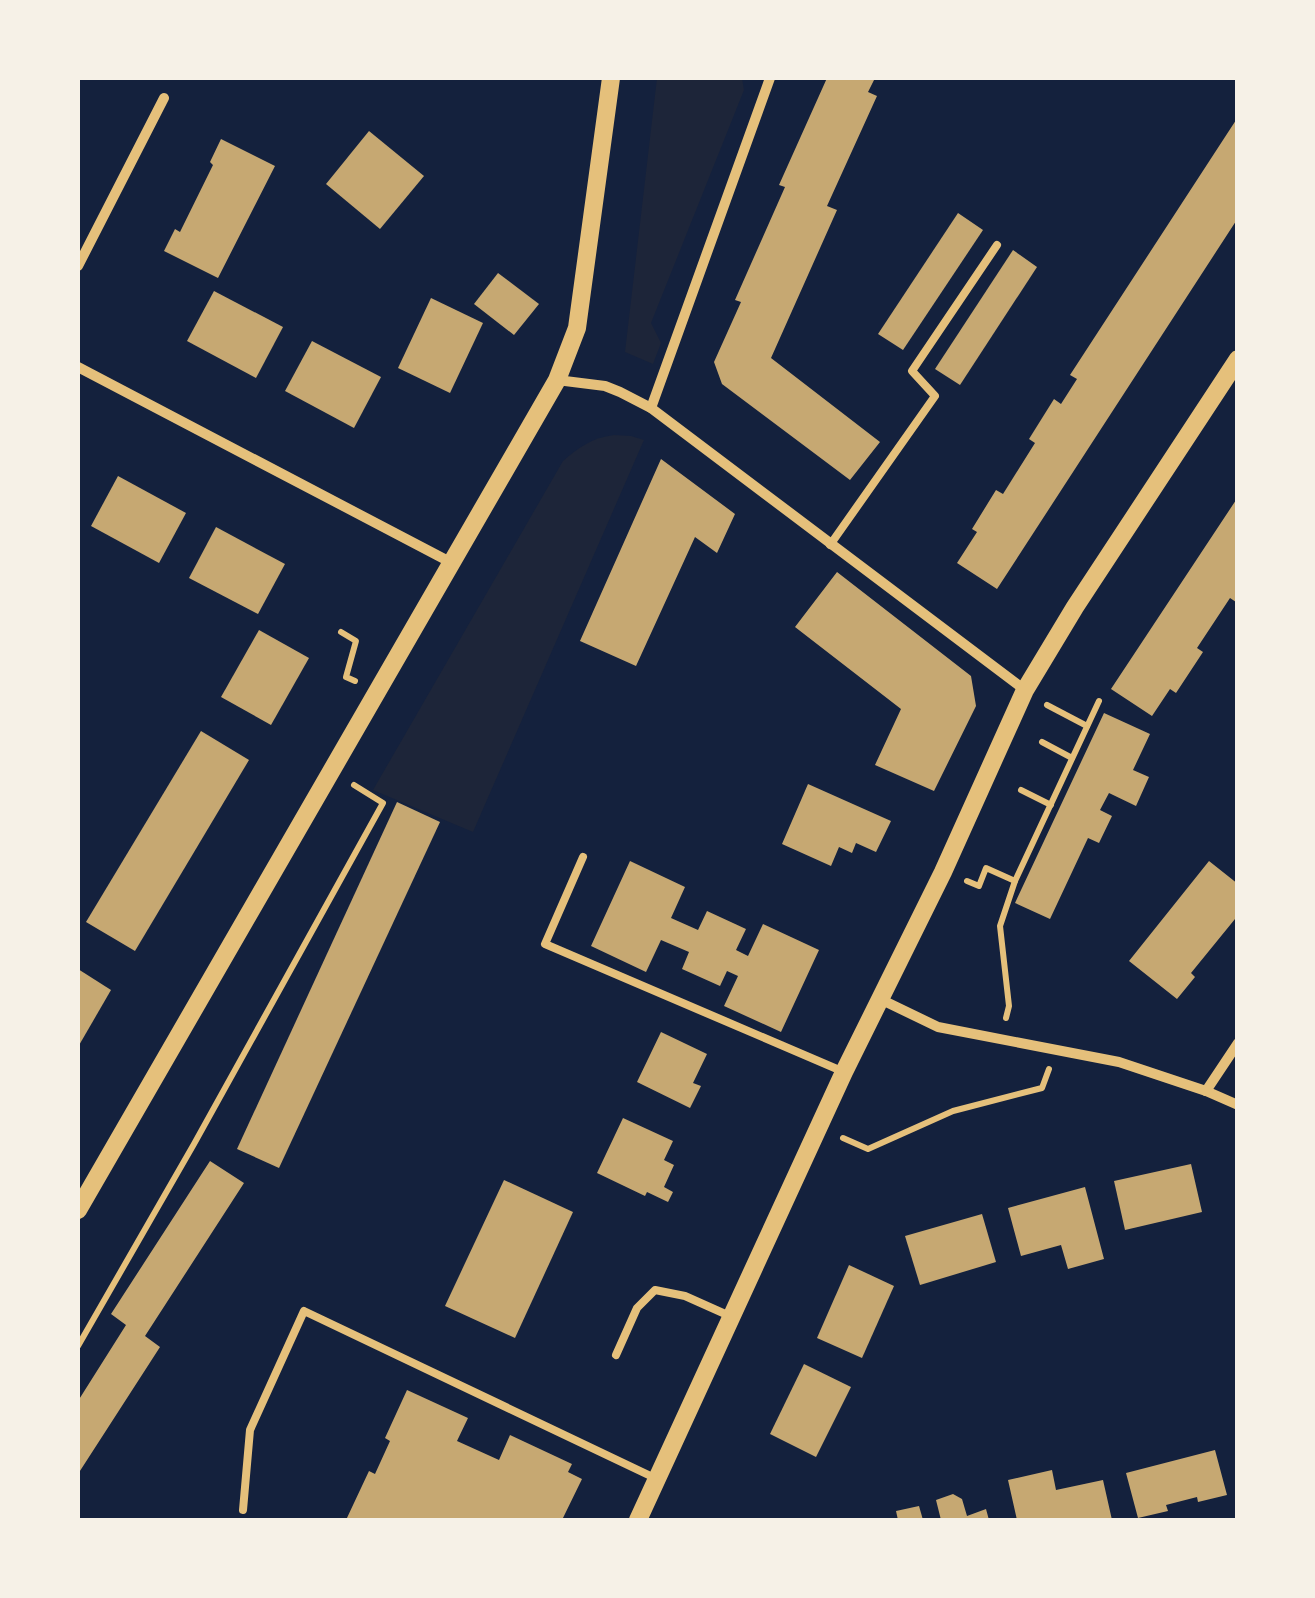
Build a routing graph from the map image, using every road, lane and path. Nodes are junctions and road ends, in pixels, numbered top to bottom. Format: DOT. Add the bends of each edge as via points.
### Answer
graph roads {
  1 [pos="612,78"];
  2 [pos="770,78"];
  3 [pos="164,98"];
  4 [pos="997,246"];
  5 [pos="78,266"];
  6 [pos="1238,359"];
  7 [pos="78,367"];
  8 [pos="556,380"];
  9 [pos="651,408"];
  10 [pos="830,545"];
  11 [pos="452,563"];
  12 [pos="340,632"];
  13 [pos="1025,690"];
  14 [pos="376,693"];
  15 [pos="1099,701"];
  16 [pos="1056,712"];
  17 [pos="1087,726"];
  18 [pos="1042,742"];
  19 [pos="1072,758"];
  20 [pos="332,772"];
  21 [pos="1021,790"];
  22 [pos="1051,805"];
  23 [pos="583,857"];
  24 [pos="986,868"];
  25 [pos="1015,881"];
  26 [pos="880,999"];
  27 [pos="1001,1040"];
  28 [pos="1238,1043"];
  29 [pos="1057,1050"];
  30 [pos="844,1072"];
  31 [pos="1206,1090"];
  32 [pos="1238,1105"];
  33 [pos="819,1127"];
  34 [pos="78,1210"];
  35 [pos="732,1318"];
  36 [pos="78,1346"];
  37 [pos="616,1354"];
  38 [pos="656,1479"];
  39 [pos="243,1510"];
  40 [pos="638,1520"];
  1 -- 8 [label="street" via="577,328"];
  2 -- 9 [label="street"];
  3 -- 5 [label="street"];
  4 -- 10 [label="lane" via="912,371 935,396"];
  6 -- 13 [label="street"];
  7 -- 11 [label="street"];
  8 -- 9 [label="street" via="604,386"];
  8 -- 11 [label="street"];
  9 -- 10 [label="street"];
  10 -- 13 [label="street"];
  11 -- 14 [label="street"];
  12 -- 14 [label="path" via="356,641 346,677"];
  13 -- 26 [label="street"];
  14 -- 20 [label="street"];
  15 -- 17 [label="path"];
  16 -- 17 [label="path"];
  17 -- 19 [label="path"];
  18 -- 19 [label="path"];
  19 -- 22 [label="path"];
  20 -- 34 [label="street"];
  20 -- 36 [label="path" via="383,803"];
  21 -- 22 [label="path"];
  22 -- 25 [label="path"];
  23 -- 30 [label="lane" via="545,944"];
  24 -- 25 [label="path"];
  25 -- 27 [label="path" via="1000,926 1010,1006"];
  26 -- 27 [label="street" via="938,1027"];
  26 -- 30 [label="street"];
  27 -- 29 [label="street"];
  28 -- 31 [label="street"];
  29 -- 31 [label="street"];
  29 -- 33 [label="path" via="1042,1088 953,1111 868,1149"];
  30 -- 33 [label="street"];
  31 -- 32 [label="street"];
  33 -- 35 [label="street"];
  35 -- 37 [label="lane" via="655,1290 637,1308"];
  35 -- 38 [label="street"];
  38 -- 39 [label="lane" via="304,1311 250,1430"];
  38 -- 40 [label="street"];
}
